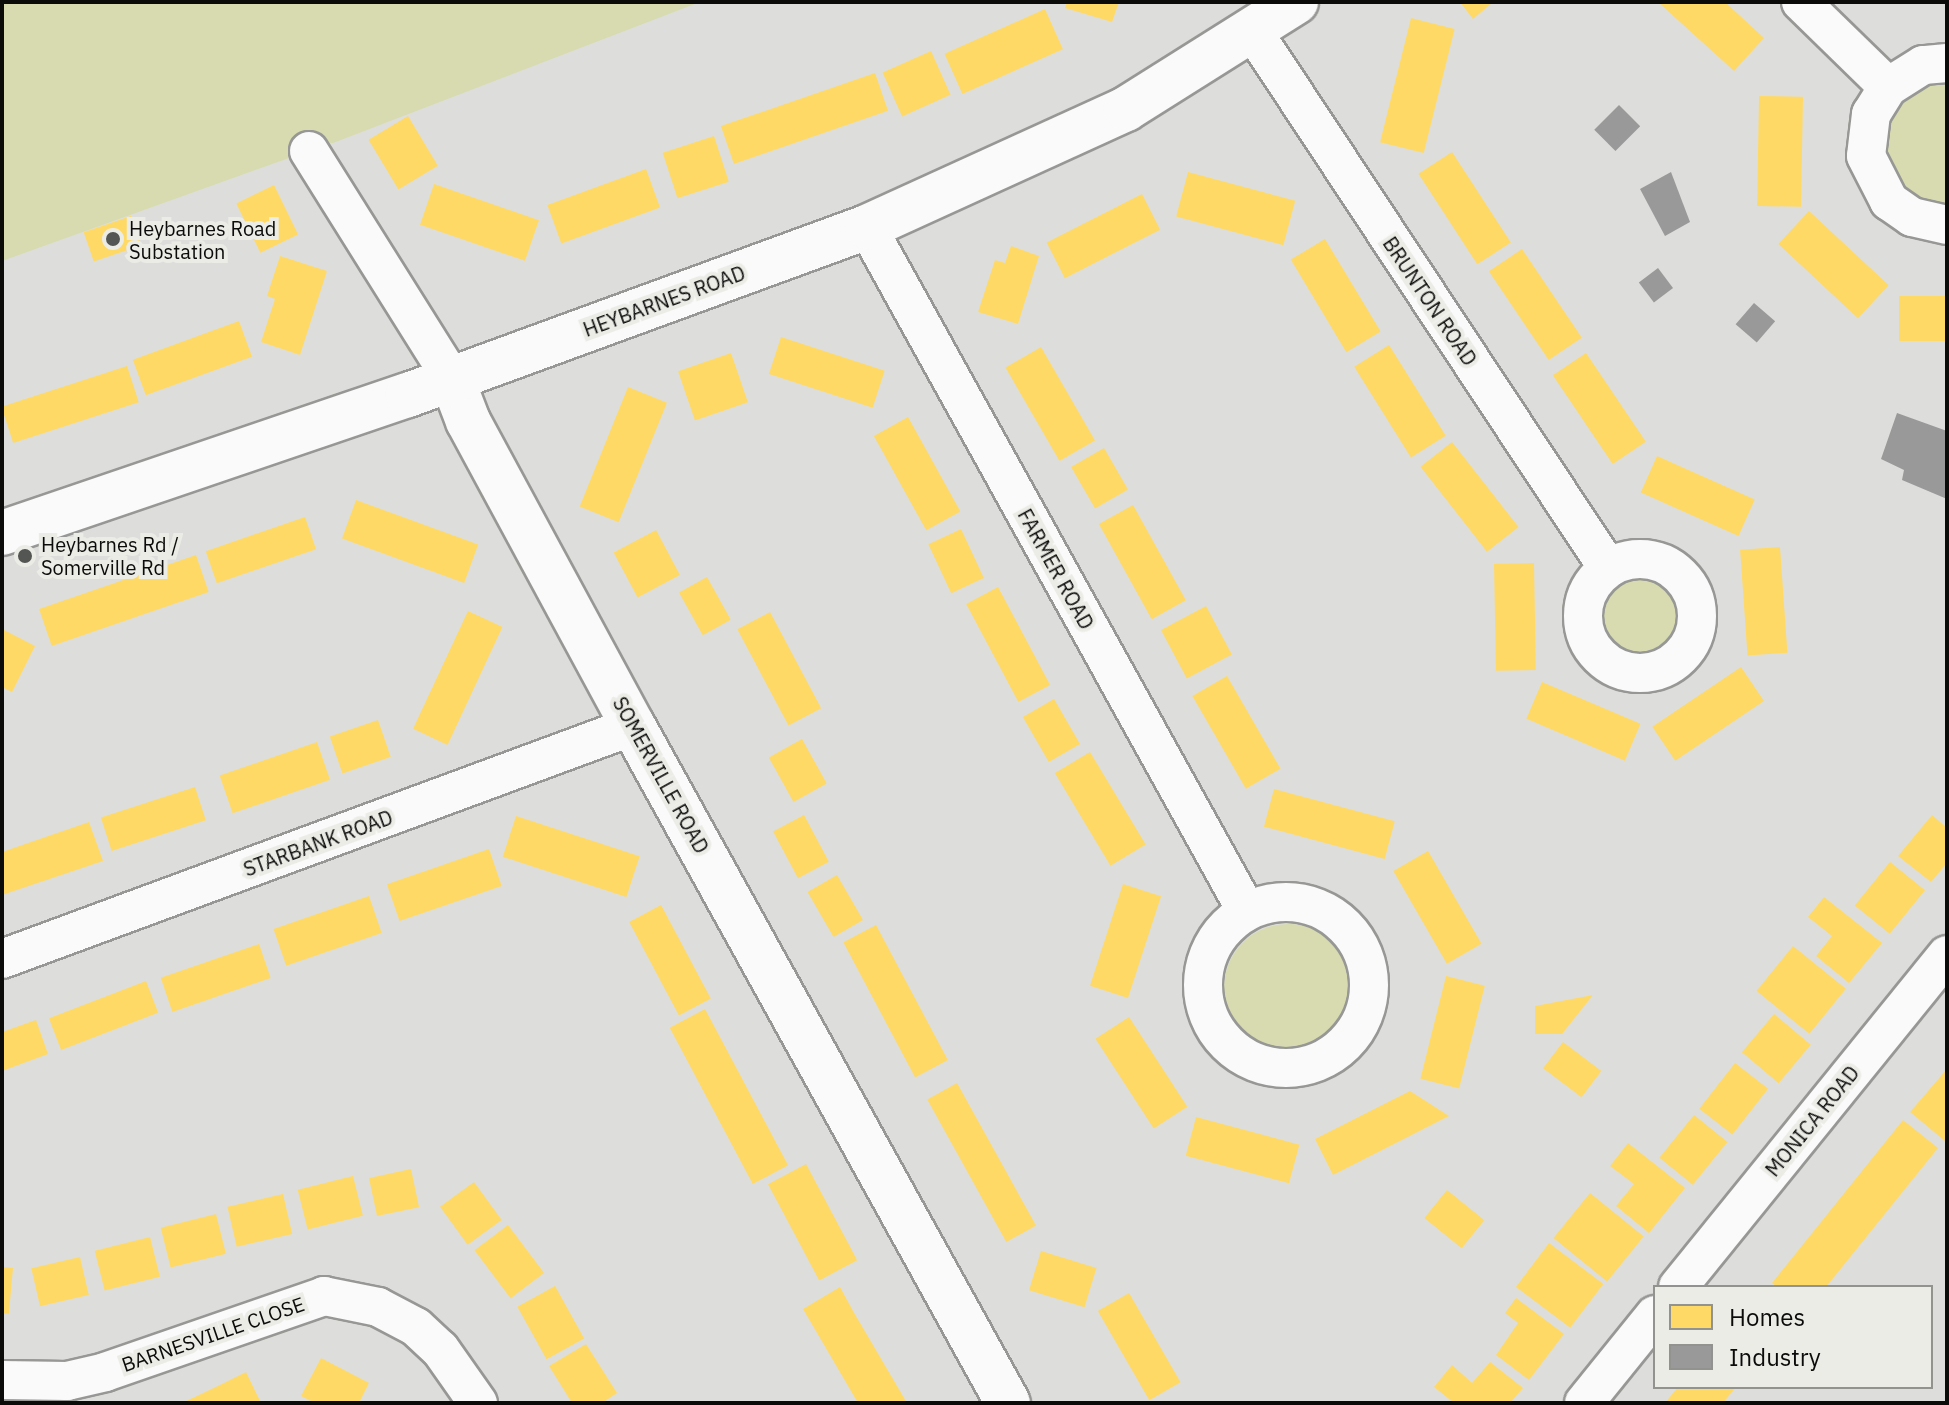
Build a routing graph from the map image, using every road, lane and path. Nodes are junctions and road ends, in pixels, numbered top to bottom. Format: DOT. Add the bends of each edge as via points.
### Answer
graph roads {
  1 [pos="1296,2"];
  2 [pos="1801,2"];
  3 [pos="1254,33"];
  4 [pos="1947,63"];
  5 [pos="1888,87"];
  6 [pos="309,151"];
  7 [pos="1947,225"];
  8 [pos="867,227"];
  9 [pos="452,379"];
  10 [pos="2,533"];
  11 [pos="1608,568"];
  12 [pos="633,726"];
  13 [pos="1246,910"];
  14 [pos="1947,955"];
  15 [pos="2,959"];
  16 [pos="1680,1285"];
  17 [pos="1653,1317"];
  18 [pos="2,1380"];
  19 [pos="478,1403"];
  20 [pos="1008,1403"];
  21 [pos="1584,1403"];
  1 -- 3 [label="street, HEYBARNES ROAD"];
  2 -- 5 [label="street"];
  3 -- 8 [label="street, HEYBARNES ROAD" via="1126,109"];
  3 -- 11 [label="street, BRUNTON ROAD"];
  4 -- 5 [label="street" via="1923,65"];
  5 -- 7 [label="street" via="1871,114 1866,156 1874,180 1889,201 1912,217"];
  6 -- 9 [label="street, SOMERVILLE ROAD"];
  8 -- 9 [label="street, HEYBARNES ROAD"];
  8 -- 13 [label="street, FARMER ROAD"];
  9 -- 10 [label="street, HEYBARNES ROAD"];
  9 -- 12 [label="street, SOMERVILLE ROAD" via="468,421"];
  12 -- 15 [label="street, STARBANK ROAD"];
  12 -- 20 [label="street, SOMERVILLE ROAD"];
  13 -- 13 [label="street" via="1280,901 1315,905 1345,924 1364,953 1370,988 1362,1022 1340,1049 1309,1066 1274,1069 1241,1056 1216,1032 1203,1000 1204,965 1214,944"];
  14 -- 16 [label="street, MONICA ROAD"];
  17 -- 21 [label="street"];
  18 -- 19 [label="street, BARNESVILLE CLOSE" via="67,1381 105,1372 324,1296 378,1307 416,1327 440,1349"];
}
